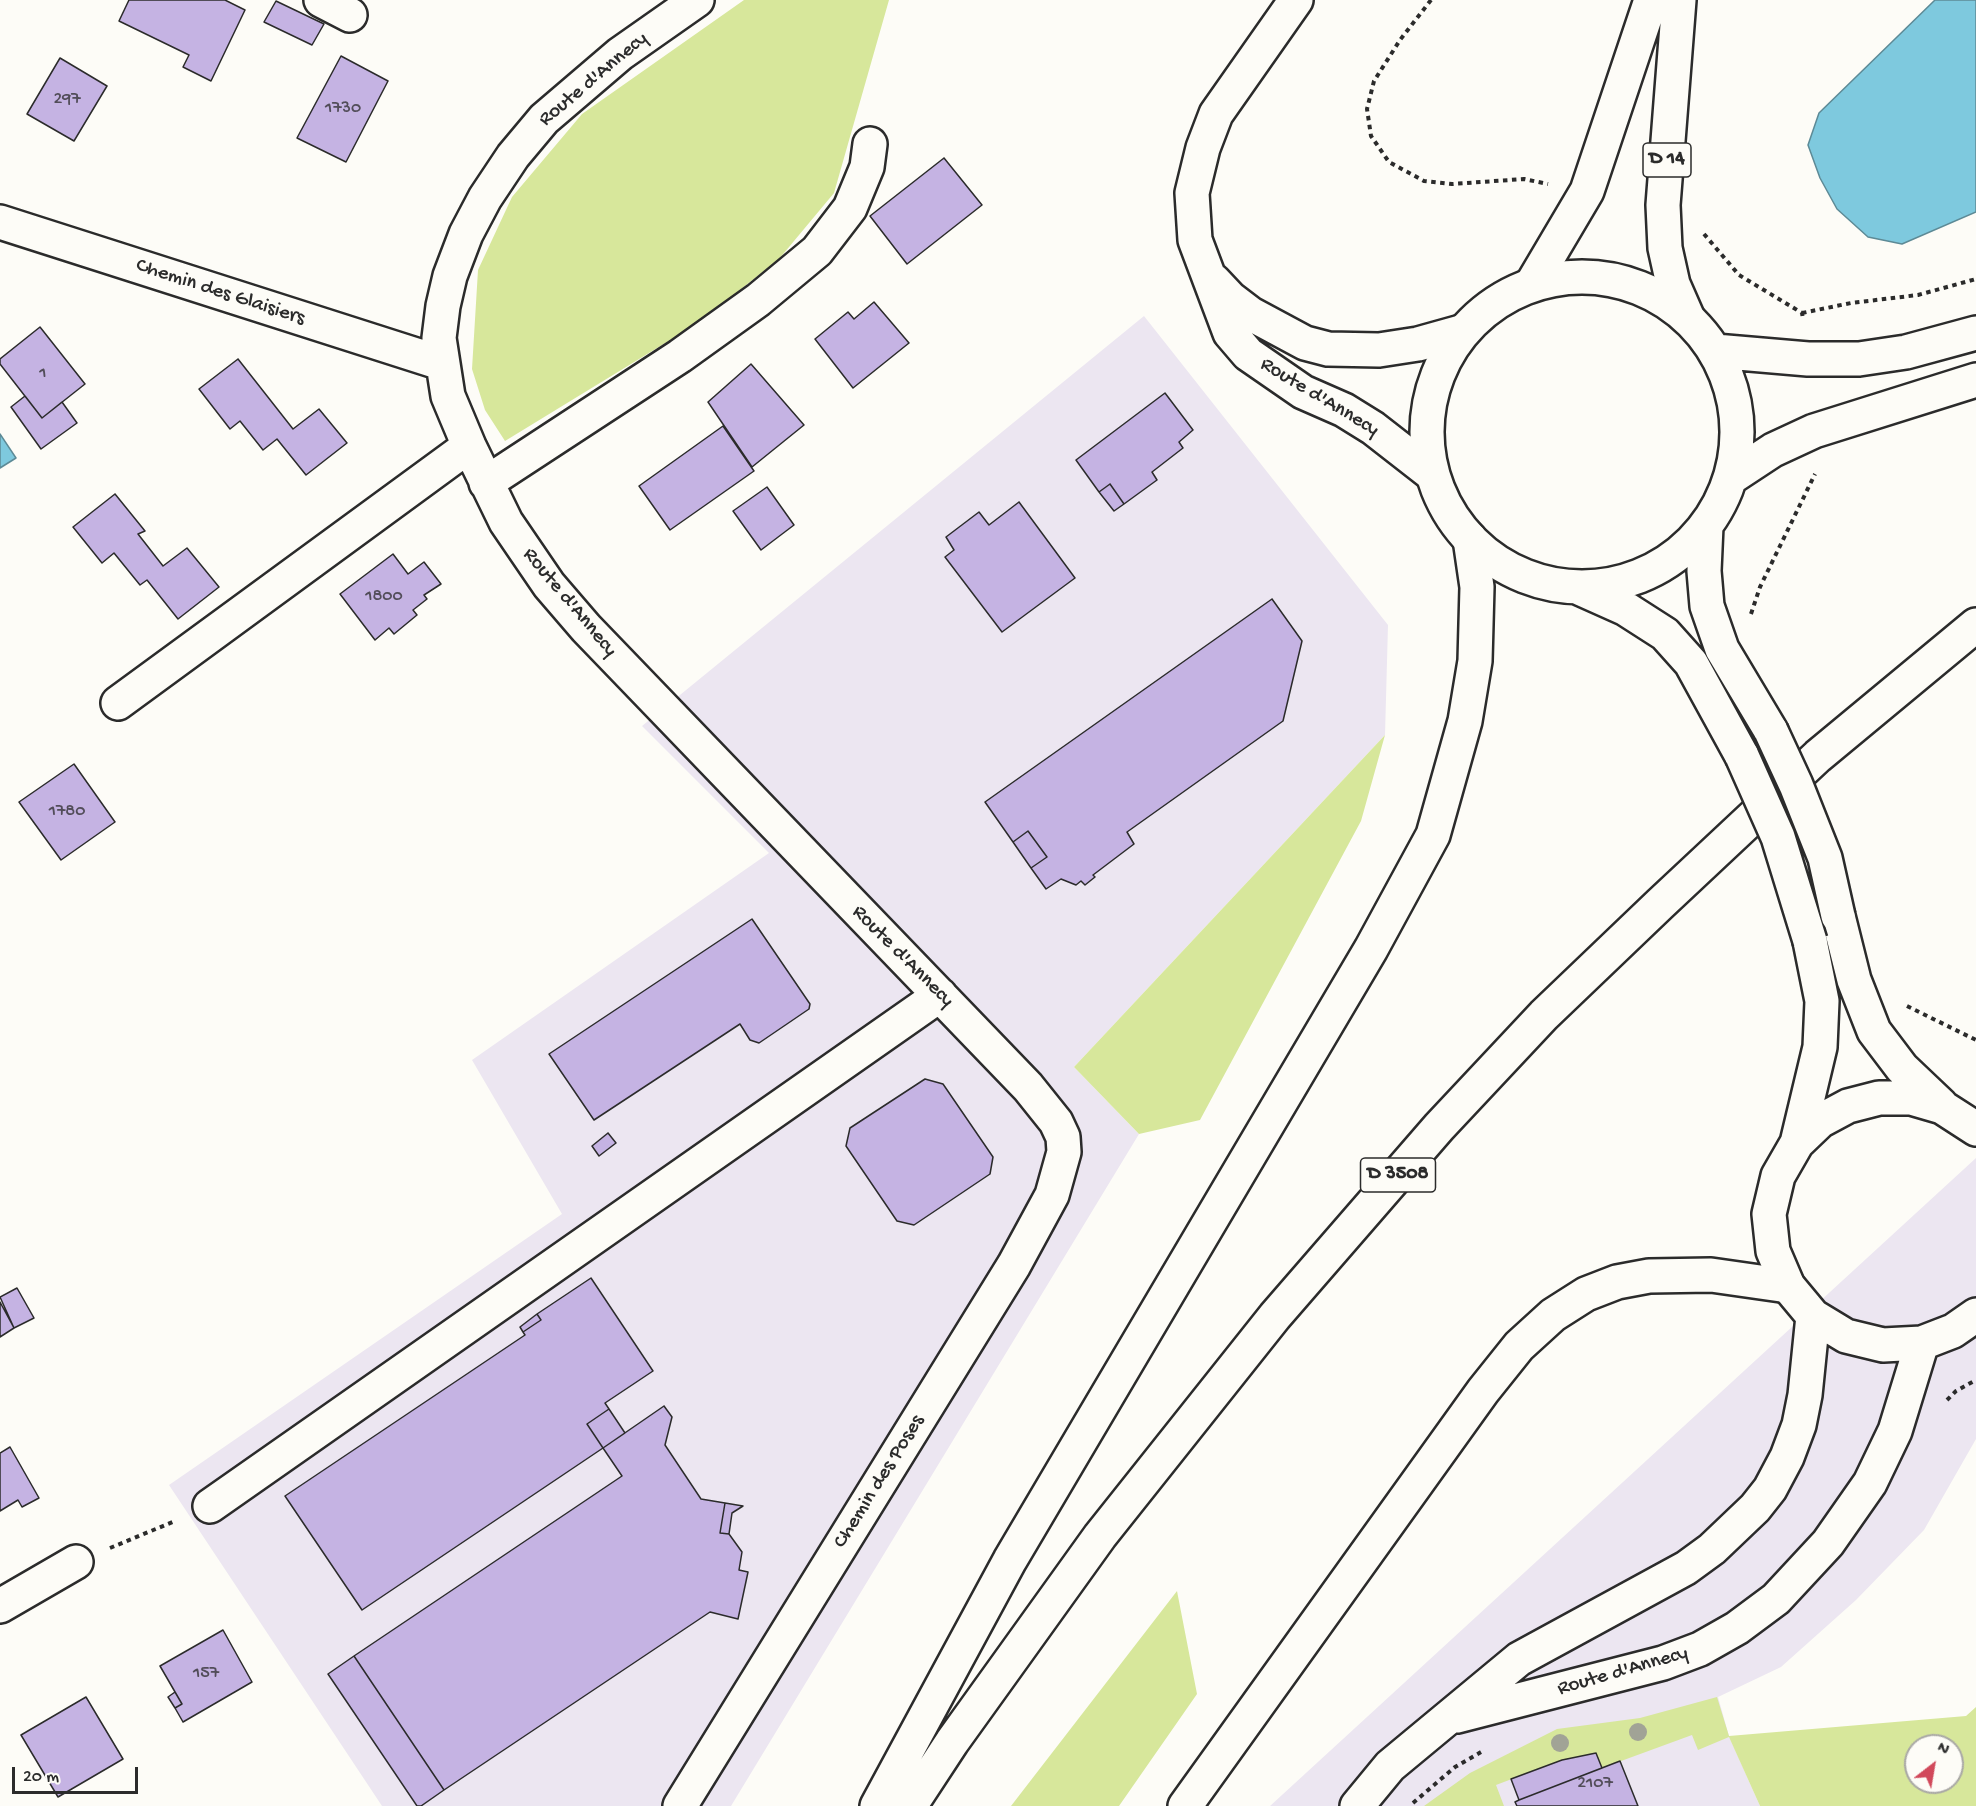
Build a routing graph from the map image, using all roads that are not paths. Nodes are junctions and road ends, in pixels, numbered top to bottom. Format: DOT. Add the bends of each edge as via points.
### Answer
graph roads {
  1 [pos="321,0"];
  2 [pos="697,0"];
  3 [pos="1296,0"];
  4 [pos="1651,0"];
  5 [pos="1679,0"];
  6 [pos="350,15"];
  7 [pos="870,144"];
  8 [pos="0,222"];
  9 [pos="1209,275"];
  10 [pos="1532,284"];
  11 [pos="1687,316"];
  12 [pos="1461,332"];
  13 [pos="1976,333"];
  14 [pos="1715,351"];
  15 [pos="441,363"];
  16 [pos="1976,380"];
  17 [pos="469,446"];
  18 [pos="1432,474"];
  19 [pos="1732,477"];
  20 [pos="486,483"];
  21 [pos="1706,526"];
  22 [pos="1470,539"];
  23 [pos="1577,588"];
  24 [pos="1976,626"];
  25 [pos="118,704"];
  26 [pos="940,995"];
  27 [pos="1942,1107"];
  28 [pos="1976,1129"];
  29 [pos="1797,1143"];
  30 [pos="1064,1152"];
  31 [pos="1788,1286"];
  32 [pos="1976,1315"];
  33 [pos="1813,1316"];
  34 [pos="1922,1343"];
  35 [pos="210,1506"];
  36 [pos="76,1562"];
  37 [pos="0,1606"];
  38 [pos="1445,1718"];
  39 [pos="680,1806"];
  40 [pos="877,1806"];
  41 [pos="909,1806"];
  42 [pos="1185,1806"];
  43 [pos="1357,1806"];
  1 -- 6 [label="main road"];
  2 -- 15 [label="main road, Route d'Annecy" via="572,93 513,156 466,234 450,276 439,338"];
  3 -- 9 [label="main road, Route d'Annecy" via="1216,114 1203,148 1192,193 1192,212 1196,240"];
  4 -- 10 [label="main road" via="1587,191"];
  5 -- 11 [label="main road, D 14" via="1664,205 1665,248 1673,284"];
  7 -- 20 [label="main road" via="860,188 841,223 817,252 680,356"];
  8 -- 15 [label="main road, Chemin des Glaisiers"];
  9 -- 12 [label="main road, Route d'Annecy" via="1251,314 1305,343 1379,350"];
  9 -- 18 [label="main road, Route d'Annecy" via="1230,333 1248,354 1303,392 1373,428"];
  10 -- 11 [label="main road" via="1559,277 1614,279 1665,299"];
  10 -- 12 [label="main road" via="1498,301"];
  11 -- 14 [label="main road"];
  12 -- 18 [label="main road" via="1444,357 1433,385 1427,444"];
  13 -- 14 [label="main road" via="1859,359"];
  14 -- 19 [label="main road" via="1730,383 1738,425"];
  15 -- 17 [label="main road, Route d'Annecy" via="448,396"];
  16 -- 19 [label="main road" via="1814,431 1773,450"];
  17 -- 20 [label="main road, Route d'Annecy"];
  17 -- 25 [label="main road"];
  18 -- 22 [label="main road" via="1441,498"];
  19 -- 21 [label="main road"];
  20 -- 26 [label="main road, Route d'Annecy" via="523,549 586,628"];
  21 -- 23 [label="main road" via="1681,553 1649,573 1614,584"];
  21 -- 27 [label="main road, bridge" via="1707,606 1722,649 1771,731 1825,858 1854,980 1874,1031 1902,1068"];
  22 -- 23 [label="main road" via="1519,574"];
  22 -- 40 [label="main road" via="1477,587 1475,661 1465,722 1433,835 1371,949 1010,1560"];
  23 -- 29 [label="main road, bridge" via="1626,609 1665,634 1691,663 1742,756 1778,837 1810,941 1822,1001 1820,1047"];
  24 -- 41 [label="main road, D 3508" via="1818,756 1676,888 1544,1015 1439,1127 1275,1316 1100,1536"];
  26 -- 30 [label="main road, Route d'Annecy" via="1044,1106 1063,1137"];
  26 -- 35 [label="main road"];
  27 -- 28 [label="main road"];
  27 -- 29 [label="main road" via="1911,1098 1879,1098 1848,1106 1820,1121"];
  29 -- 31 [label="main road" via="1778,1176 1769,1214 1773,1251"];
  30 -- 39 [label="main road, Chemin des Poses" via="1052,1196 1014,1265"];
  31 -- 33 [label="main road"];
  31 -- 42 [label="main road" via="1711,1275 1649,1276 1617,1282 1586,1294 1553,1315 1520,1346 1483,1391"];
  32 -- 34 [label="main road" via="1953,1331"];
  33 -- 34 [label="main road" via="1846,1336 1883,1345"];
  33 -- 38 [label="main road, Route d'Annecy" via="1799,1425 1787,1457 1755,1508 1686,1568 1520,1659"];
  34 -- 38 [label="main road, Route d'Annecy" via="1895,1431 1870,1483 1828,1544 1776,1599 1701,1649 1663,1663"];
  36 -- 37 [label="main road"];
  38 -- 43 [label="main road, Route d'Annecy" via="1390,1766"];
}
